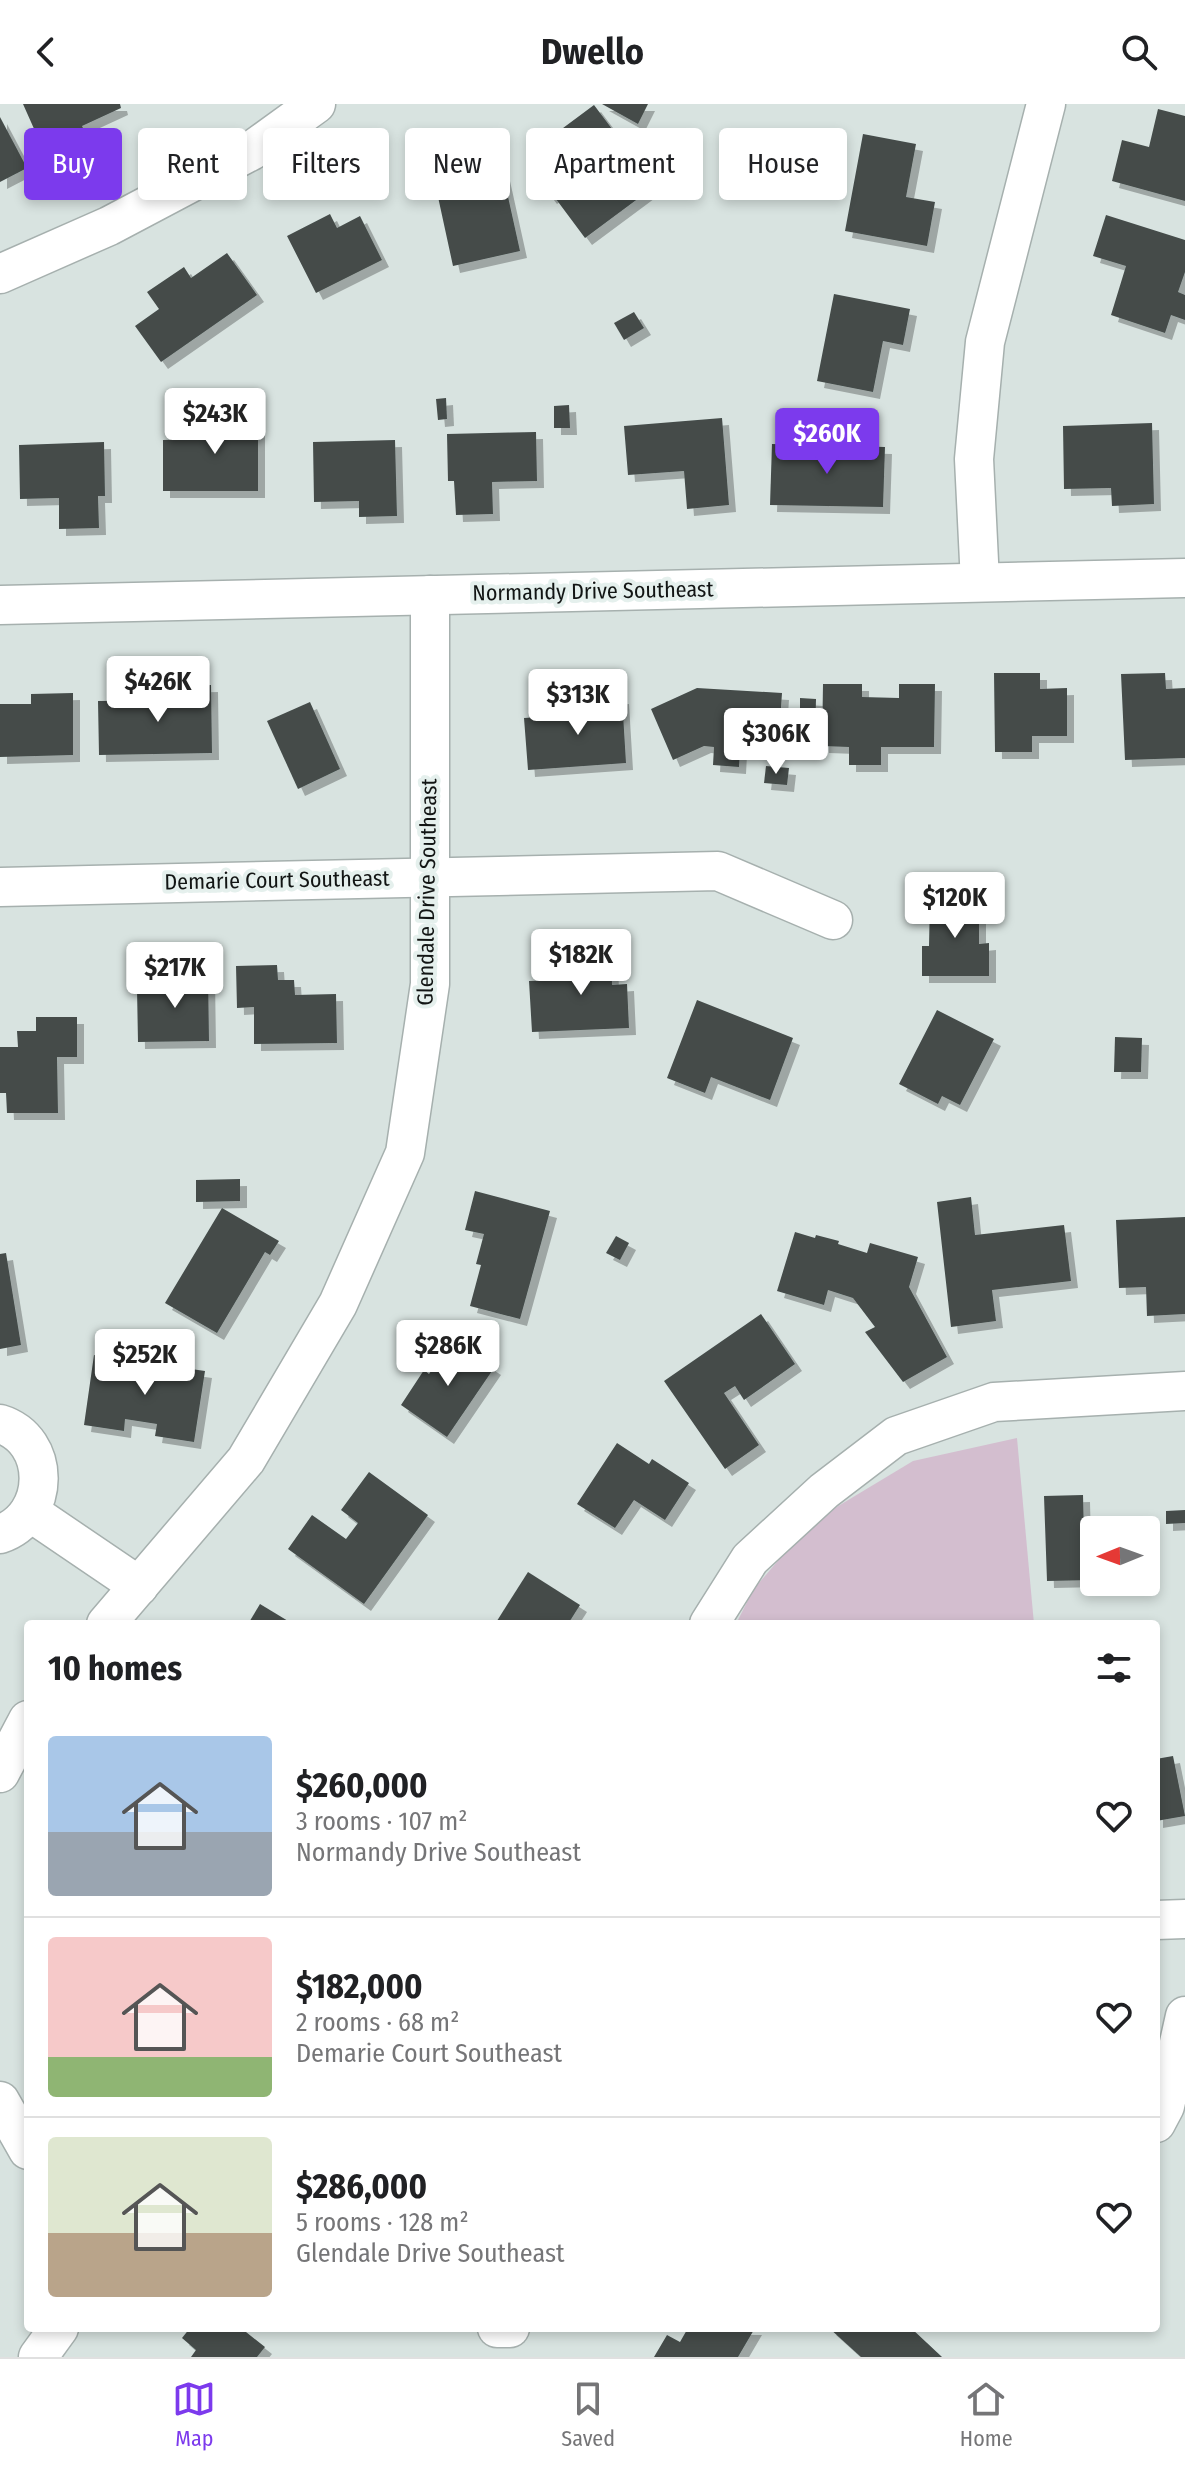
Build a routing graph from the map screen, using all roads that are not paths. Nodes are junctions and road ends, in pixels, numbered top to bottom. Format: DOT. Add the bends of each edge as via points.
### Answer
graph roads {
  1 [pos="316,104"];
  2 [pos="1046,104"];
  3 [pos="0,274"];
  4 [pos="1185,578"];
  5 [pos="980,582"];
  6 [pos="430,595"];
  7 [pos="0,605"];
  8 [pos="429,877"];
  9 [pos="0,887"];
  10 [pos="833,920"];
  11 [pos="1185,1391"];
  12 [pos="0,1424"];
  13 [pos="15,1523"];
  14 [pos="139,1586"];
  15 [pos="109,1620"];
  16 [pos="712,1620"];
  17 [pos="24,1728"];
  18 [pos="0,1773"];
  19 [pos="1185,1919"];
  20 [pos="1160,1920"];
  21 [pos="1185,2016"];
  22 [pos="0,2101"];
  23 [pos="1160,2115"];
  24 [pos="24,2143"];
  25 [pos="56,2332"];
  26 [pos="38,2357"];
  1 -- 3 [label="street" via="251,151 109,226"];
  2 -- 5 [label="street" via="985,342 974,459"];
  4 -- 5 [label="street, Normandy Drive Southeast"];
  5 -- 6 [label="street, Normandy Drive Southeast"];
  6 -- 7 [label="street, Normandy Drive Southeast"];
  6 -- 8 [label="street, Glendale Drive Southeast"];
  8 -- 9 [label="street, Demarie Court Southeast"];
  8 -- 10 [label="street, Demarie Court Southeast" via="718,871"];
  8 -- 14 [label="street, Glendale Drive Southeast" via="430,984 405,1153 338,1304 246,1460"];
  11 -- 16 [label="street" via="994,1402 896,1436 824,1491 750,1559"];
  12 -- 13 [label="street" via="21,1436 38,1464 37,1497"];
  13 -- 14 [label="street"];
  14 -- 15 [label="street, Glendale Drive Southeast"];
  17 -- 18 [label="street"];
  19 -- 20 [label="street"];
  21 -- 23 [label="street"];
  22 -- 24 [label="street"];
  25 -- 26 [label="street"];
}
